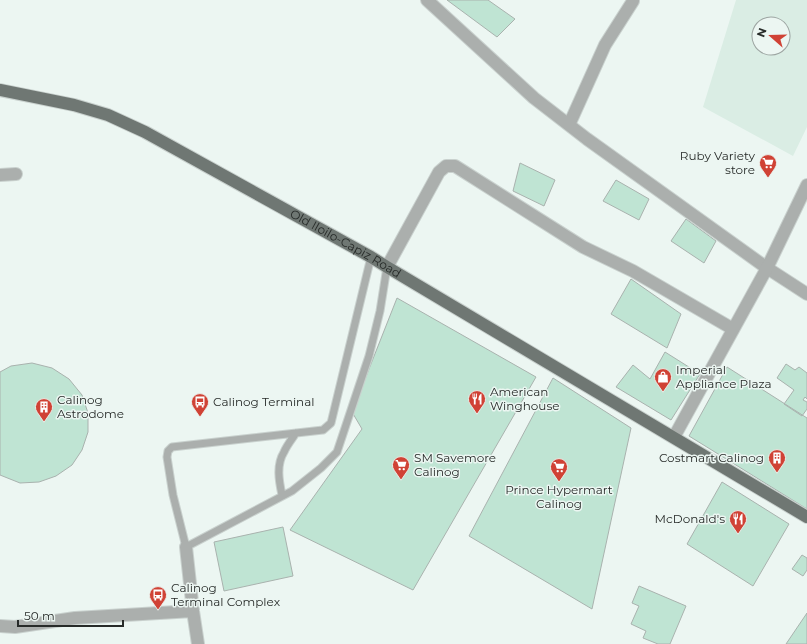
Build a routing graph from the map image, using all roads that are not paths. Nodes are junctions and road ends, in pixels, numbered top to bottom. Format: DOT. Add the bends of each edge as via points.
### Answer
graph roads {
  1 [pos="427,0"];
  2 [pos="634,1"];
  3 [pos="0,90"];
  4 [pos="569,125"];
  5 [pos="16,174"];
  6 [pos="0,175"];
  7 [pos="807,185"];
  8 [pos="371,256"];
  9 [pos="387,267"];
  10 [pos="768,268"];
  11 [pos="807,294"];
  12 [pos="733,330"];
  13 [pos="296,433"];
  14 [pos="674,437"];
  15 [pos="282,496"];
  16 [pos="807,517"];
  17 [pos="186,547"];
  18 [pos="193,611"];
  19 [pos="0,626"];
  20 [pos="198,644"];
  1 -- 4 [label="street" via="534,98"];
  2 -- 4 [label="street" via="605,45"];
  3 -- 8 [label="main road, Old Iloilo-Capiz Road" via="74,104 108,115 145,132"];
  4 -- 10 [label="street"];
  5 -- 6 [label="street"];
  7 -- 10 [label="street"];
  8 -- 9 [label="main road, Old Iloilo-Capiz Road"];
  8 -- 13 [label="lane" via="331,423 323,430"];
  9 -- 12 [label="street" via="439,172 446,166 455,166 583,247 633,271"];
  9 -- 14 [label="main road, Old Iloilo-Capiz Road"];
  9 -- 15 [label="lane" via="369,356 337,452 292,491"];
  10 -- 11 [label="street"];
  10 -- 12 [label="street"];
  12 -- 14 [label="street"];
  13 -- 15 [label="lane" via="283,453 279,466"];
  13 -- 17 [label="lane" via="172,447 168,451 173,495"];
  14 -- 16 [label="main road, Old Iloilo-Capiz Road"];
  15 -- 17 [label="lane"];
  17 -- 18 [label="street"];
  18 -- 19 [label="street" via="75,618 15,627"];
  18 -- 20 [label="street"];
}
